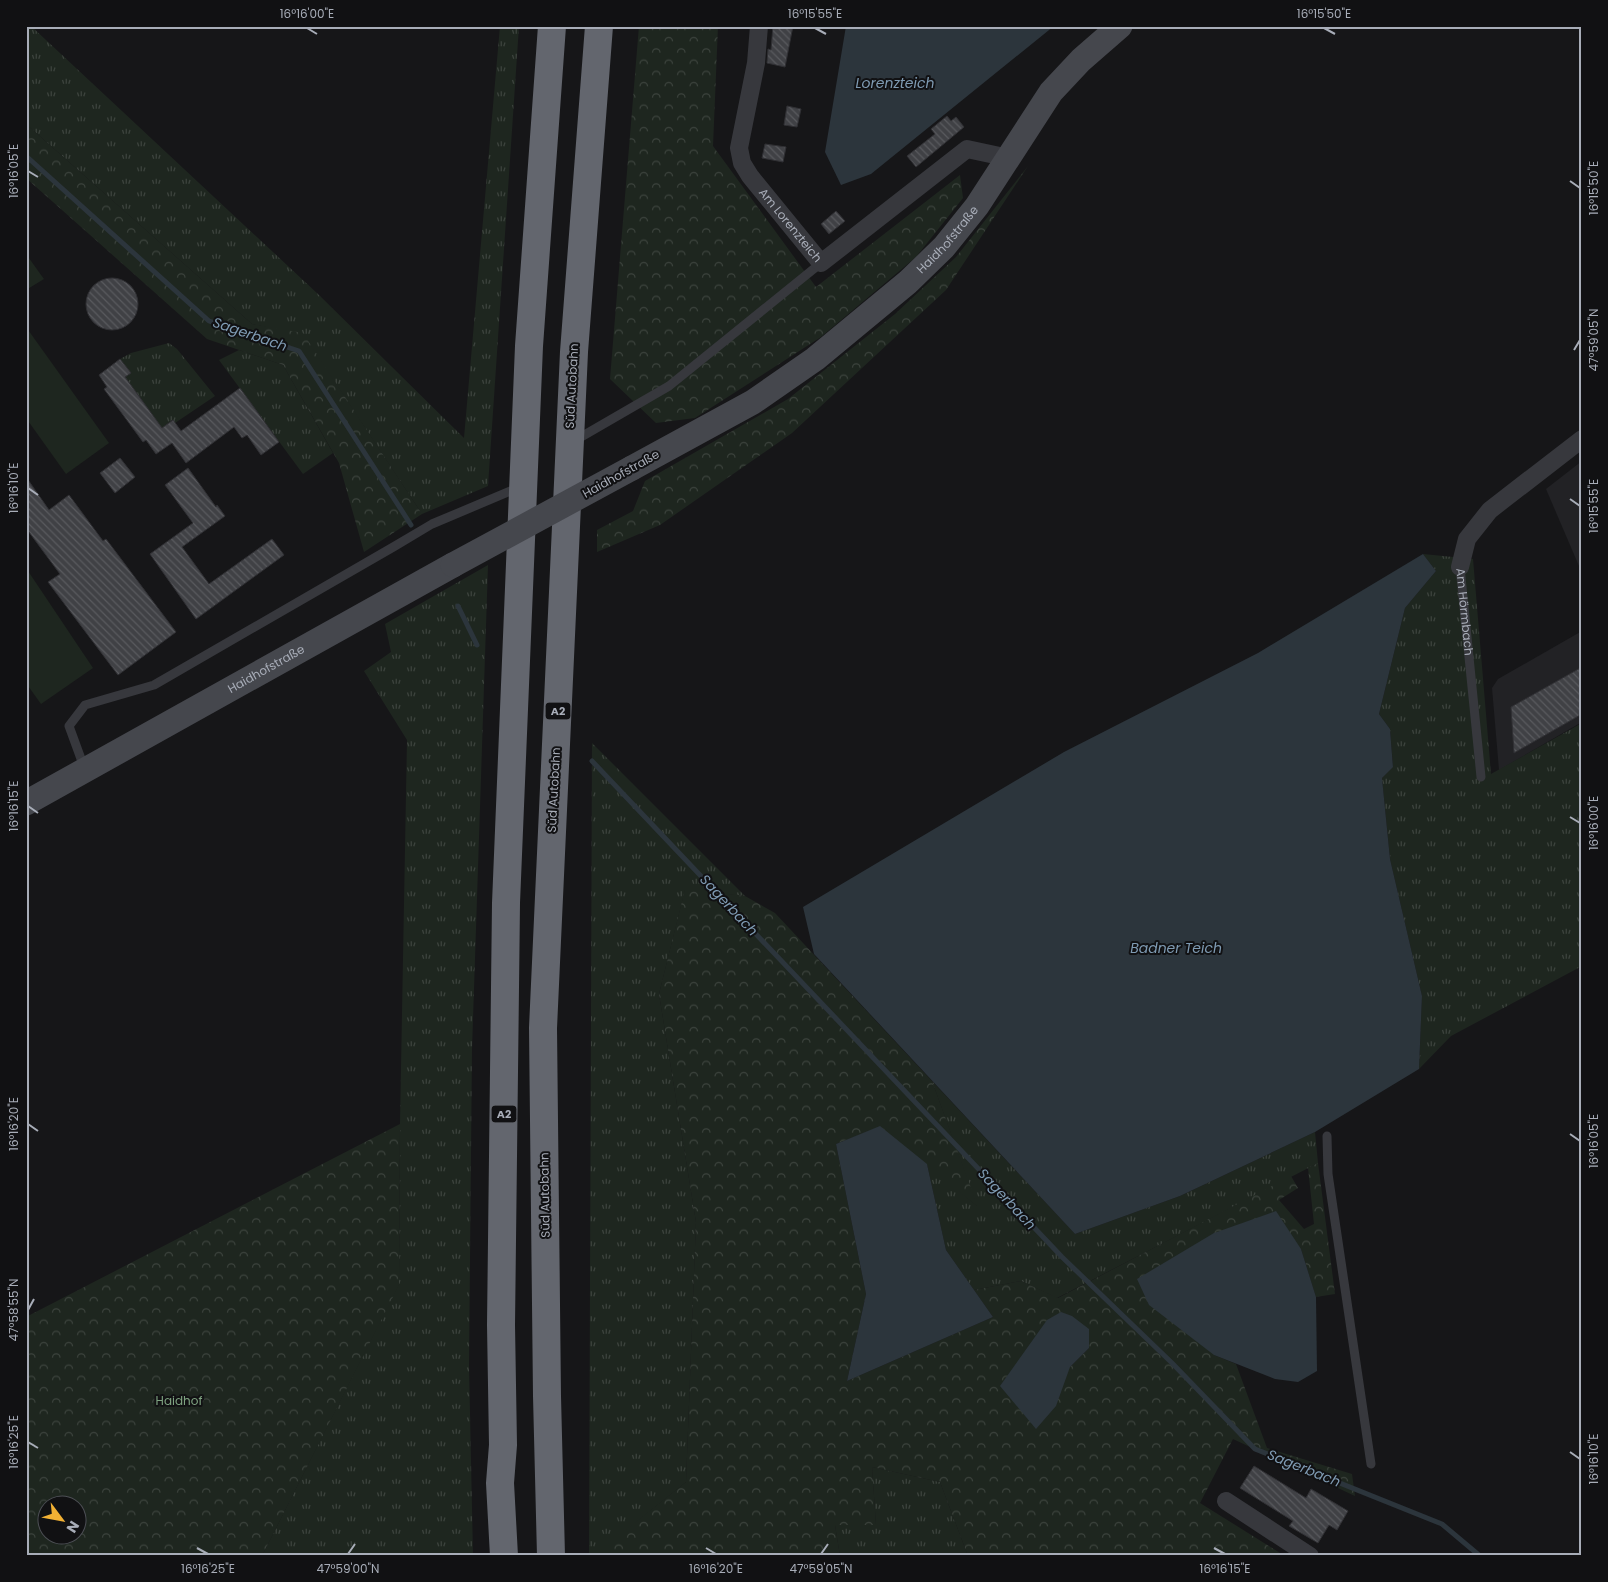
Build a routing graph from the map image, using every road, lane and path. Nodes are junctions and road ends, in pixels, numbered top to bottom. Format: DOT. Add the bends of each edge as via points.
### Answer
graph roads {
  1 [pos="552,26"];
  2 [pos="599,26"];
  3 [pos="760,26"];
  4 [pos="1120,26"];
  5 [pos="1009,158"];
  6 [pos="821,262"];
  7 [pos="1582,439"];
  8 [pos="570,444"];
  9 [pos="522,486"];
  10 [pos="1460,567"];
  11 [pos="85,770"];
  12 [pos="1481,778"];
  13 [pos="26,803"];
  14 [pos="1327,1136"];
  15 [pos="1371,1464"];
  16 [pos="500,1484"];
  17 [pos="1226,1502"];
  18 [pos="484,1556"];
  19 [pos="504,1556"];
  20 [pos="551,1556"];
  21 [pos="1310,1556"];
  1 -- 9 [label="highway, A2"];
  2 -- 8 [label="highway, Süd Autobahn / A2"];
  3 -- 6 [label="street, Am Lorenzteich" via="739,148 742,163"];
  4 -- 5 [label="street, Haidhofstraße" via="1051,92"];
  5 -- 6 [label="street, Am Lorenzteich" via="967,149"];
  5 -- 11 [label="street, Haidhofstraße, bridge" via="944,247 908,282 815,359 753,402"];
  6 -- 8 [label="lane" via="669,386"];
  7 -- 10 [label="street, Am Hörmbach" via="1490,510 1467,539"];
  8 -- 20 [label="highway, Süd Autobahn / A2" via="543,1028"];
  9 -- 11 [label="lane" via="432,524 154,685 85,705 69,726"];
  9 -- 16 [label="highway, A2" via="506,903 503,1445"];
  10 -- 12 [label="lane, Am Hörmbach"];
  11 -- 13 [label="street, Haidhofstraße"];
  14 -- 15 [label="lane" via="1328,1174"];
  16 -- 18 [label="highway"];
  16 -- 19 [label="highway, A2"];
  17 -- 21 [label="street"];
}
